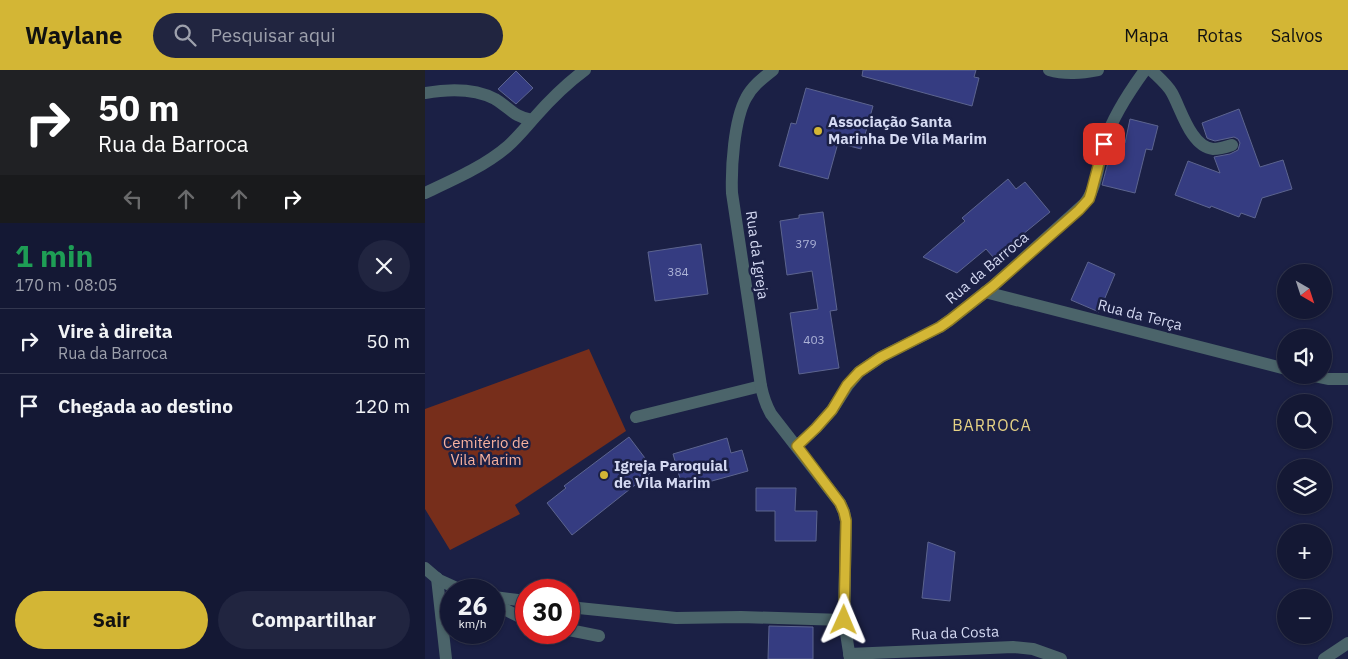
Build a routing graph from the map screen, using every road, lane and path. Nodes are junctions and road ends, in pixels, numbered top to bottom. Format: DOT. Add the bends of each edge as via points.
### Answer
graph roads {
  1 [pos="585,70"];
  2 [pos="773,70"];
  3 [pos="1049,70"];
  4 [pos="1098,70"];
  5 [pos="1145,70"];
  6 [pos="1151,70"];
  7 [pos="425,93"];
  8 [pos="532,120"];
  9 [pos="1232,145"];
  10 [pos="425,193"];
  11 [pos="985,292"];
  12 [pos="1277,368"];
  13 [pos="1332,379"];
  14 [pos="1348,379"];
  15 [pos="761,386"];
  16 [pos="636,417"];
  17 [pos="797,446"];
  18 [pos="425,568"];
  19 [pos="437,578"];
  20 [pos="440,580"];
  21 [pos="580,607"];
  22 [pos="844,620"];
  23 [pos="580,632"];
  24 [pos="599,636"];
  25 [pos="1348,643"];
  26 [pos="850,657"];
  27 [pos="447,659"];
  28 [pos="1061,659"];
  29 [pos="1324,659"];
  1 -- 8 [label="street"];
  2 -- 15 [label="street, Rua da Igreja" via="752,89 743,105 732,169 733,203"];
  3 -- 4 [label="street" via="1071,74"];
  5 -- 11 [label="street, Rua da Barroca" via="1108,132 1089,199"];
  6 -- 9 [label="street" via="1171,92 1201,145 1213,149"];
  7 -- 8 [label="street" via="478,93"];
  8 -- 10 [label="street" via="495,156"];
  11 -- 12 [label="street, Rua da Terça"];
  11 -- 17 [label="street, Rua da Barroca" via="940,327 859,372 832,410"];
  13 -- 14 [label="street"];
  15 -- 16 [label="street"];
  15 -- 17 [label="street, Rua da Igreja" via="771,414"];
  17 -- 22 [label="street, Rua da Igreja" via="844,512"];
  18 -- 19 [label="street"];
  19 -- 20 [label="street"];
  19 -- 27 [label="street"];
  21 -- 22 [label="street" via="676,618"];
  22 -- 26 [label="street, Rua da Igreja"];
  23 -- 24 [label="street"];
  25 -- 29 [label="street"];
  26 -- 28 [label="street, Rua da Costa" via="1013,647 1033,649"];
}
